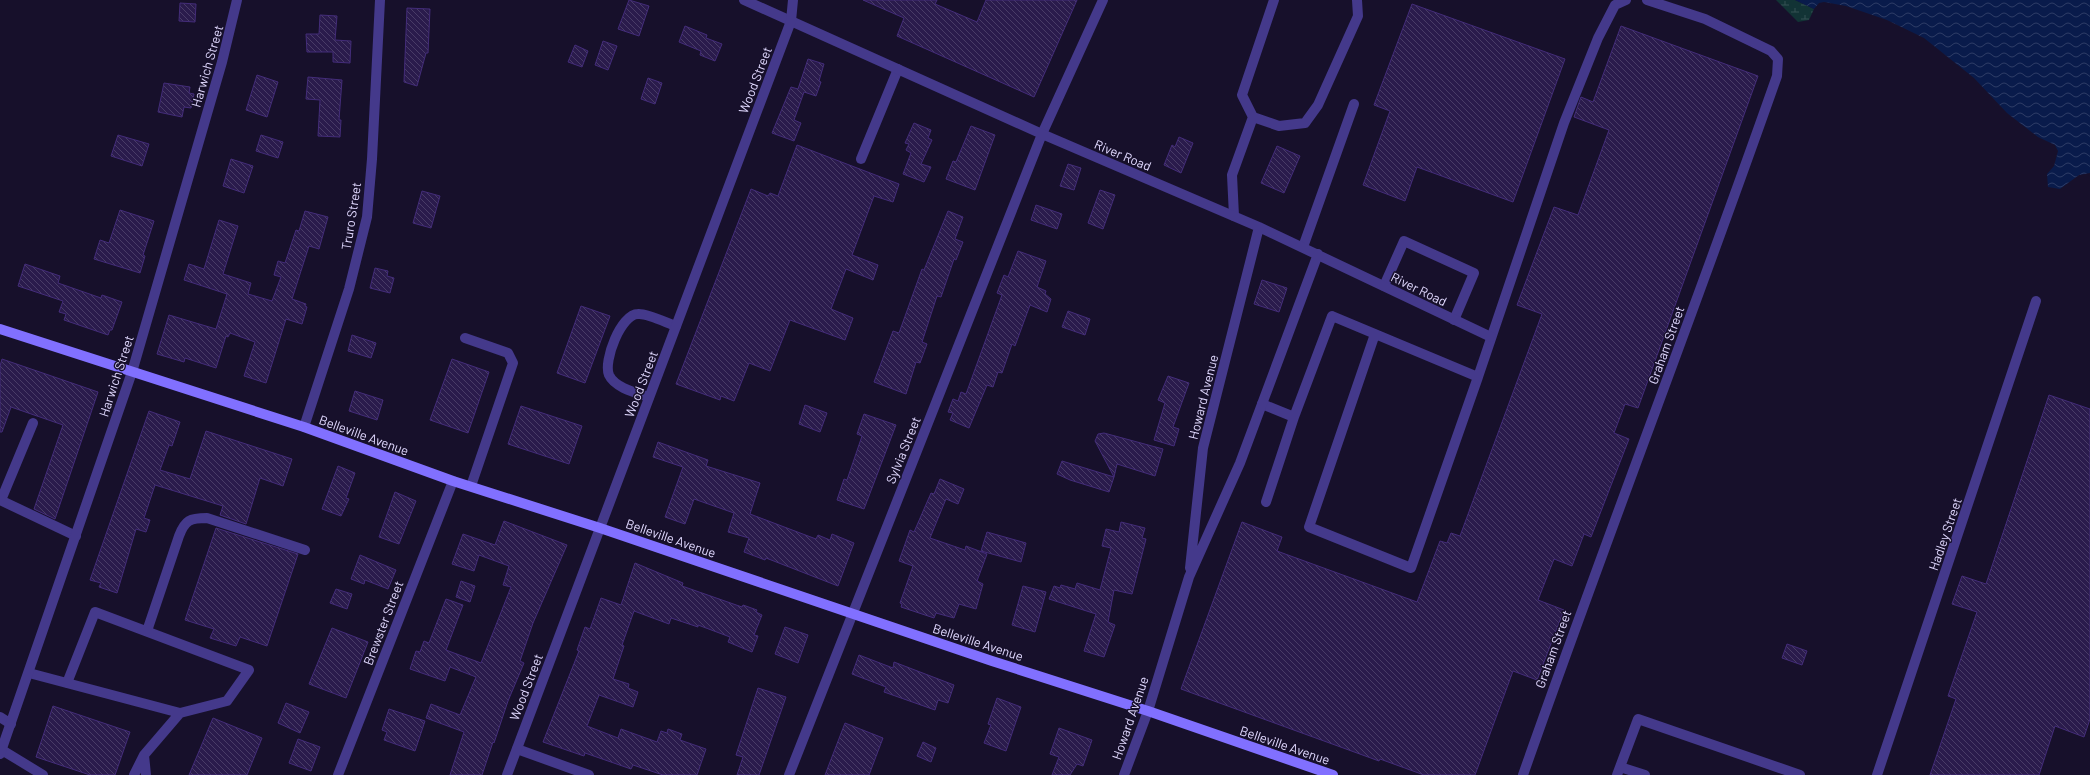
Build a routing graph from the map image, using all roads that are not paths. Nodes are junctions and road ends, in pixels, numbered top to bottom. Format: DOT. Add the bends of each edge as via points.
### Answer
graph roads {
  1 [pos="237,0"];
  2 [pos="380,0"];
  3 [pos="744,0"];
  4 [pos="793,0"];
  5 [pos="1103,0"];
  6 [pos="1274,0"];
  7 [pos="1357,0"];
  8 [pos="1626,0"];
  9 [pos="1647,0"];
  10 [pos="791,21"];
  11 [pos="898,69"];
  12 [pos="1354,104"];
  13 [pos="1253,117"];
  14 [pos="1042,134"];
  15 [pos="861,159"];
  16 [pos="1234,216"];
  17 [pos="1259,227"];
  18 [pos="1303,247"];
  19 [pos="1318,254"];
  20 [pos="1384,286"];
  21 [pos="2036,302"];
  22 [pos="1454,320"];
  23 [pos="676,326"];
  24 [pos="0,329"];
  25 [pos="1375,334"];
  26 [pos="465,338"];
  27 [pos="1491,338"];
  28 [pos="132,372"];
  29 [pos="1478,377"];
  30 [pos="649,397"];
  31 [pos="1262,404"];
  32 [pos="1294,417"];
  33 [pos="32,423"];
  34 [pos="304,428"];
  35 [pos="453,480"];
  36 [pos="471,486"];
  37 [pos="1,500"];
  38 [pos="1266,502"];
  39 [pos="600,528"];
  40 [pos="76,536"];
  41 [pos="304,550"];
  42 [pos="1188,577"];
  43 [pos="853,613"];
  44 [pos="147,631"];
  45 [pos="29,673"];
  46 [pos="67,683"];
  47 [pos="1148,711"];
  48 [pos="180,713"];
  49 [pos="0,717"];
  50 [pos="11,724"];
  51 [pos="517,749"];
  52 [pos="1,752"];
  53 [pos="144,755"];
  54 [pos="1618,771"];
  55 [pos="43,775"];
  56 [pos="134,775"];
  57 [pos="146,775"];
  58 [pos="338,775"];
  59 [pos="507,775"];
  60 [pos="589,775"];
  61 [pos="789,775"];
  62 [pos="1124,775"];
  63 [pos="1332,775"];
  64 [pos="1522,775"];
  65 [pos="1645,775"];
  66 [pos="1800,775"];
  67 [pos="1877,775"];
  1 -- 28 [label="street, Harwich Street" via="222,62"];
  2 -- 34 [label="street, Truro Street" via="367,217 347,296"];
  3 -- 10 [label="street, River Road"];
  4 -- 10 [label="street, Wood Street"];
  5 -- 14 [label="street, Sylvia Street"];
  6 -- 13 [label="street" via="1242,95"];
  7 -- 13 [label="street" via="1358,16 1318,105 1305,123 1279,126"];
  8 -- 27 [label="street" via="1615,5 1598,38 1564,123"];
  9 -- 64 [label="street, Graham Street" via="1705,19 1771,51 1778,59 1776,76"];
  10 -- 11 [label="street, River Road"];
  10 -- 23 [label="street, Wood Street"];
  11 -- 14 [label="street, River Road"];
  11 -- 15 [label="street"];
  12 -- 18 [label="street"];
  13 -- 16 [label="street" via="1232,174"];
  14 -- 16 [label="street, River Road"];
  14 -- 43 [label="street, Sylvia Street"];
  16 -- 17 [label="street, River Road"];
  17 -- 18 [label="street, River Road"];
  17 -- 42 [label="street, Howard Avenue" via="1203,448"];
  18 -- 19 [label="street, River Road"];
  19 -- 20 [label="street, River Road"];
  19 -- 31 [label="street, Howard Avenue"];
  20 -- 22 [label="street, River Road"];
  20 -- 22 [label="street" via="1404,241 1474,273"];
  21 -- 67 [label="street, Hadley Street"];
  22 -- 27 [label="street, River Road"];
  23 -- 30 [label="street, Wood Street"];
  23 -- 30 [label="street" via="639,313 631,315 622,324 608,360 610,376 618,385"];
  24 -- 28 [label="main road, Belleville Avenue"];
  25 -- 29 [label="street"];
  25 -- 29 [label="street" via="1309,527 1411,568"];
  25 -- 32 [label="street" via="1332,316"];
  26 -- 36 [label="street" via="508,353 513,363"];
  27 -- 29 [label="street"];
  28 -- 34 [label="main road, Belleville Avenue"];
  28 -- 40 [label="street, Harwich Street"];
  30 -- 39 [label="street, Wood Street"];
  31 -- 32 [label="street"];
  31 -- 42 [label="street, Howard Avenue" via="1240,463"];
  32 -- 38 [label="street"];
  33 -- 37 [label="street"];
  34 -- 35 [label="main road, Belleville Avenue"];
  35 -- 36 [label="main road, Belleville Avenue"];
  35 -- 58 [label="street, Brewster Street"];
  36 -- 39 [label="main road, Belleville Avenue"];
  37 -- 40 [label="street"];
  39 -- 43 [label="main road, Belleville Avenue"];
  39 -- 51 [label="street, Wood Street"];
  40 -- 45 [label="street, Harwich Street"];
  41 -- 44 [label="street" via="207,518 193,518 183,526"];
  42 -- 47 [label="street, Howard Avenue"];
  43 -- 47 [label="main road, Belleville Avenue"];
  43 -- 61 [label="street, Sylvia Street"];
  44 -- 46 [label="street" via="95,612"];
  44 -- 48 [label="street" via="249,670 227,700"];
  45 -- 46 [label="street"];
  45 -- 50 [label="street, Harwich Street"];
  46 -- 48 [label="street"];
  47 -- 62 [label="street, Howard Avenue"];
  47 -- 63 [label="main road, Belleville Avenue"];
  48 -- 53 [label="street"];
  49 -- 50 [label="street"];
  50 -- 52 [label="street, Harwich Street"];
  51 -- 59 [label="street, Wood Street"];
  51 -- 60 [label="street"];
  52 -- 55 [label="street"];
  53 -- 56 [label="street"];
  53 -- 57 [label="street"];
  54 -- 65 [label="street"];
  54 -- 66 [label="street" via="1638,718"];
}
